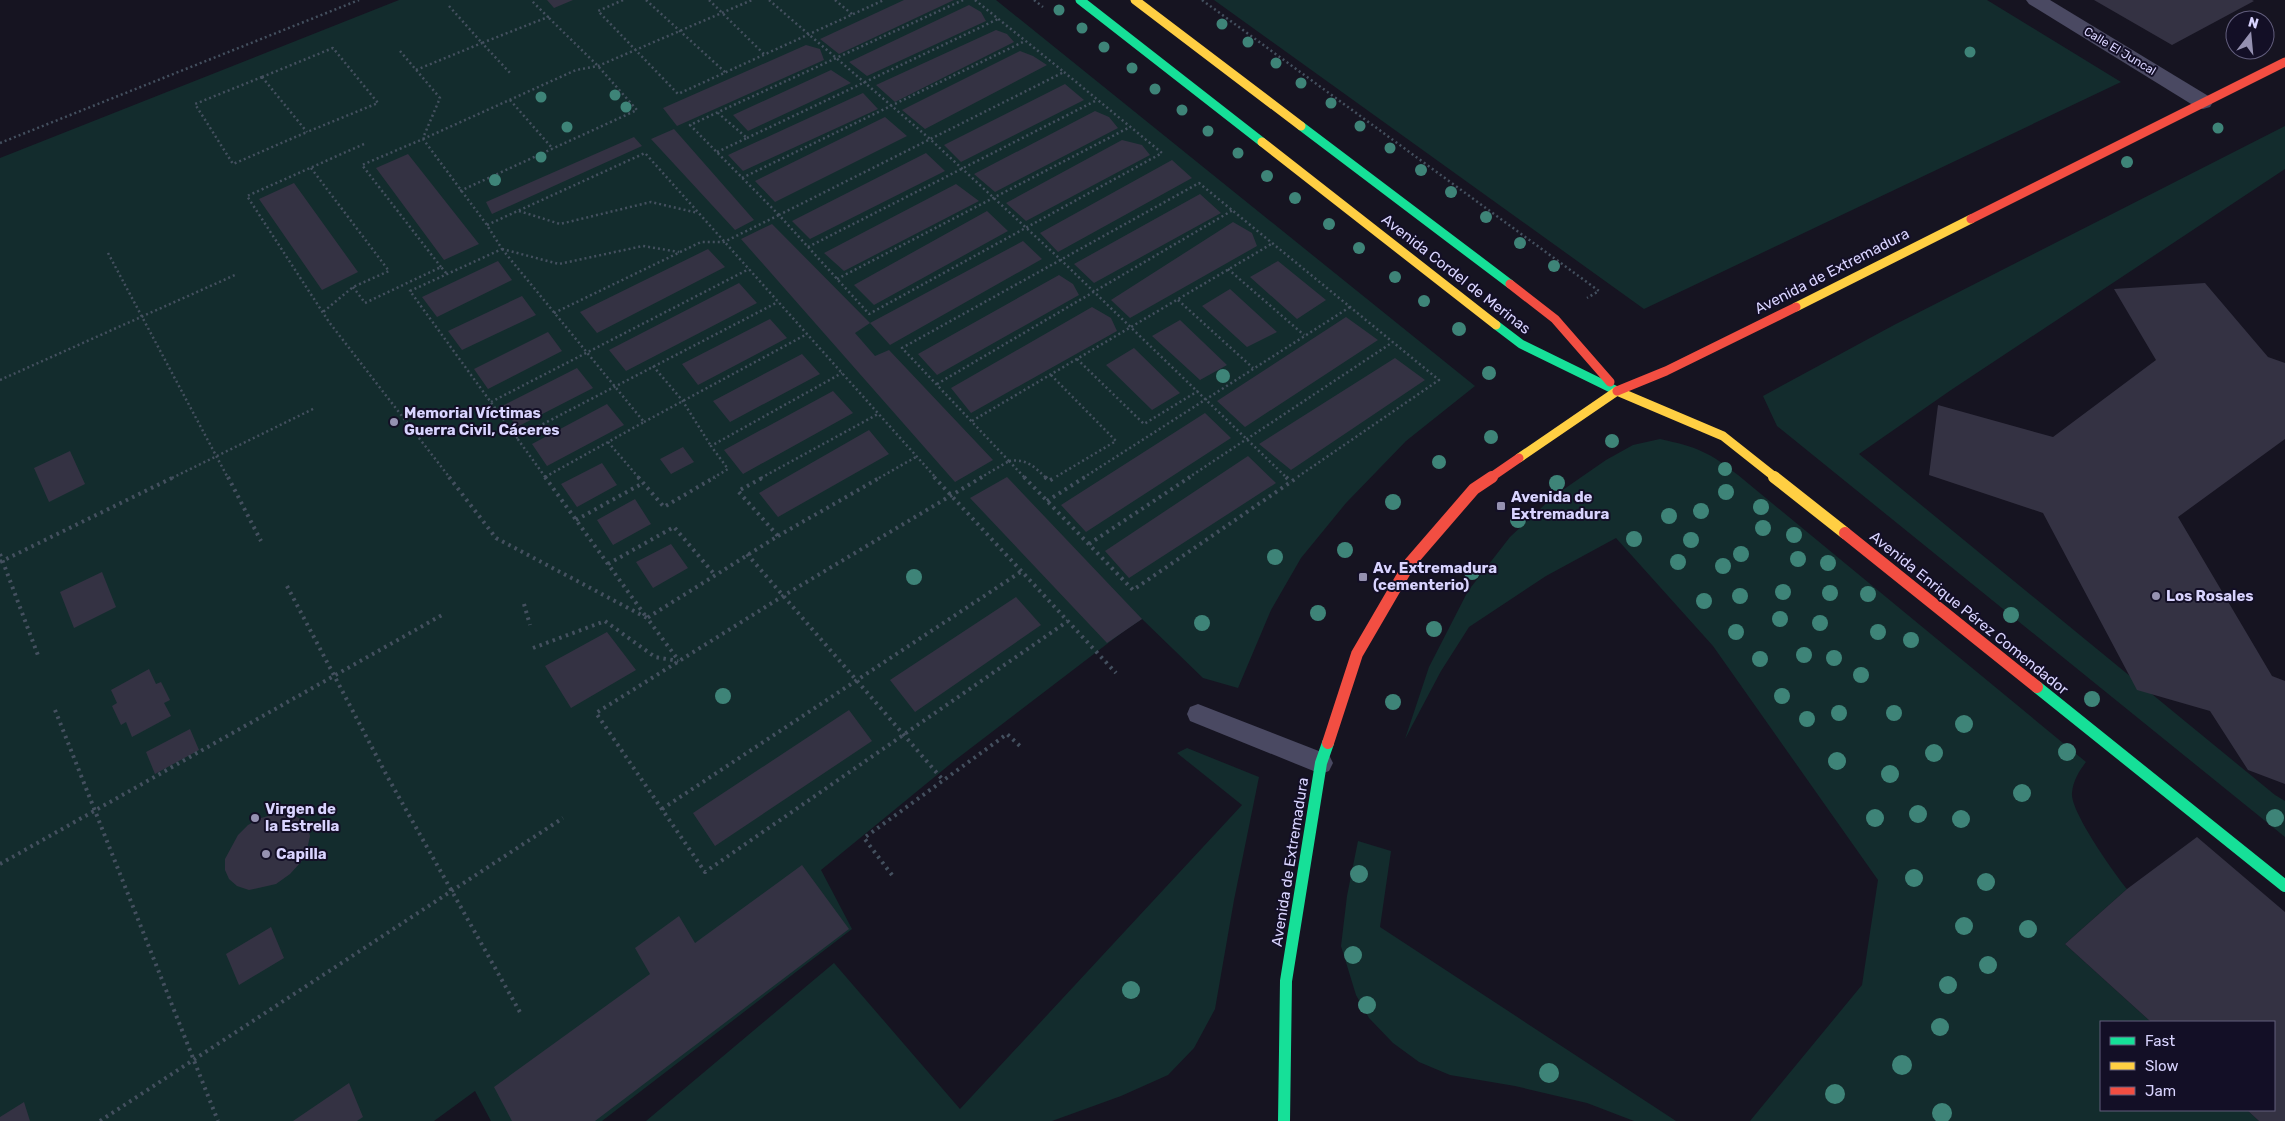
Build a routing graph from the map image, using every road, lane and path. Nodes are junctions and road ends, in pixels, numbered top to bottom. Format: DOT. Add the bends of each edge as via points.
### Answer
graph roads {
  1 [pos="359,0"];
  2 [pos="531,0"];
  3 [pos="623,0"];
  4 [pos="646,0"];
  5 [pos="709,0"];
  6 [pos="752,0"];
  7 [pos="769,0"];
  8 [pos="835,0"];
  9 [pos="884,0"];
  10 [pos="963,0"];
  11 [pos="975,0"];
  12 [pos="1080,0"];
  13 [pos="1135,0"];
  14 [pos="1202,0"];
  15 [pos="2036,0"];
  16 [pos="449,6"];
  17 [pos="722,13"];
  18 [pos="853,15"];
  19 [pos="548,17"];
  20 [pos="998,19"];
  21 [pos="680,32"];
  22 [pos="810,35"];
  23 [pos="1025,41"];
  24 [pos="482,43"];
  25 [pos="636,50"];
  26 [pos="400,51"];
  27 [pos="765,55"];
  28 [pos="836,58"];
  29 [pos="2285,62"];
  30 [pos="598,66"];
  31 [pos="416,70"];
  32 [pos="1064,72"];
  33 [pos="726,73"];
  34 [pos="510,74"];
  35 [pos="262,77"];
  36 [pos="863,82"];
  37 [pos="510,100"];
  38 [pos="1097,100"];
  39 [pos="2203,102"];
  40 [pos="892,106"];
  41 [pos="718,113"];
  42 [pos="1130,127"];
  43 [pos="306,132"];
  44 [pos="747,138"];
  45 [pos="422,139"];
  46 [pos="930,139"];
  47 [pos="0,143"];
  48 [pos="364,144"];
  49 [pos="553,149"];
  50 [pos="716,152"];
  51 [pos="311,168"];
  52 [pos="961,168"];
  53 [pos="742,178"];
  54 [pos="460,190"];
  55 [pos="994,198"];
  56 [pos="1233,210"];
  57 [pos="519,211"];
  58 [pos="698,213"];
  59 [pos="778,215"];
  60 [pos="487,225"];
  61 [pos="1026,228"];
  62 [pos="724,242"];
  63 [pos="1273,243"];
  64 [pos="808,247"];
  65 [pos="502,249"];
  66 [pos="679,252"];
  67 [pos="108,253"];
  68 [pos="1061,260"];
  69 [pos="441,267"];
  70 [pos="749,269"];
  71 [pos="1228,269"];
  72 [pos="235,274"];
  73 [pos="447,274"];
  74 [pos="837,279"];
  75 [pos="353,287"];
  76 [pos="1094,292"];
  77 [pos="1178,300"];
  78 [pos="778,302"];
  79 [pos="1350,306"];
  80 [pos="323,312"];
  81 [pos="554,313"];
  82 [pos="143,317"];
  83 [pos="1555,320"];
  84 [pos="1131,327"];
  85 [pos="807,334"];
  86 [pos="1304,335"];
  87 [pos="1392,342"];
  88 [pos="586,352"];
  89 [pos="1077,360"];
  90 [pos="653,366"];
  91 [pos="1253,368"];
  92 [pos="842,373"];
  93 [pos="1051,375"];
  94 [pos="0,380"];
  95 [pos="937,384"];
  96 [pos="614,386"];
  97 [pos="1198,391"];
  98 [pos="1618,391"];
  99 [pos="1206,399"];
  100 [pos="682,400"];
  101 [pos="491,402"];
  102 [pos="315,408"];
  103 [pos="878,414"];
  104 [pos="972,421"];
  105 [pos="644,422"];
  106 [pos="516,438"];
  107 [pos="1246,439"];
  108 [pos="608,442"];
  109 [pos="711,446"];
  110 [pos="216,457"];
  111 [pos="916,457"];
  112 [pos="1009,461"];
  113 [pos="545,477"];
  114 [pos="1290,482"];
  115 [pos="643,484"];
  116 [pos="952,496"];
  117 [pos="1047,500"];
  118 [pos="576,520"];
  119 [pos="778,536"];
  120 [pos="261,541"];
  121 [pos="1089,544"];
  122 [pos="0,554"];
  123 [pos="747,554"];
  124 [pos="1,561"];
  125 [pos="608,564"];
  126 [pos="1022,571"];
  127 [pos="715,574"];
  128 [pos="287,586"];
  129 [pos="782,596"];
  130 [pos="524,604"];
  131 [pos="442,615"];
  132 [pos="647,618"];
  133 [pos="1068,620"];
  134 [pos="530,625"];
  135 [pos="533,648"];
  136 [pos="39,658"];
  137 [pos="679,661"];
  138 [pos="1116,673"];
  139 [pos="335,676"];
  140 [pos="856,680"];
  141 [pos="56,710"];
  142 [pos="1198,714"];
  143 [pos="904,735"];
  144 [pos="1020,747"];
  145 [pos="1321,763"];
  146 [pos="943,780"];
  147 [pos="662,809"];
  148 [pos="96,810"];
  149 [pos="563,818"];
  150 [pos="0,864"];
  151 [pos="892,875"];
  152 [pos="2285,886"];
  153 [pos="452,892"];
  154 [pos="521,1014"];
  155 [pos="194,1060"];
  156 [pos="100,1121"];
  157 [pos="218,1121"];
  158 [pos="1284,1121"];
  1 -- 47 [label="path"];
  2 -- 19 [label="path"];
  3 -- 25 [label="path" via="598,11"];
  4 -- 21 [label="path"];
  5 -- 17 [label="path"];
  6 -- 17 [label="path"];
  7 -- 22 [label="path"];
  8 -- 18 [label="path"];
  9 -- 18 [label="path"];
  10 -- 28 [label="path"];
  11 -- 20 [label="path"];
  12 -- 98 [label="main road, Avenida Cordel de Merinas" via="1521,344"];
  13 -- 83 [label="main road, Avenida Cordel de Merinas"];
  14 -- 83 [label="path" via="1599,291"];
  15 -- 39 [label="street, Calle El Juncal"];
  16 -- 24 [label="path"];
  17 -- 21 [label="path"];
  17 -- 27 [label="path"];
  18 -- 22 [label="path"];
  19 -- 24 [label="path"];
  19 -- 30 [label="path"];
  20 -- 23 [label="path"];
  20 -- 36 [label="path"];
  21 -- 25 [label="path"];
  21 -- 33 [label="path"];
  22 -- 27 [label="path"];
  22 -- 28 [label="path"];
  23 -- 32 [label="path"];
  23 -- 40 [label="path"];
  24 -- 31 [label="path"];
  24 -- 34 [label="path"];
  25 -- 30 [label="path"];
  25 -- 33 [label="path" via="678,94"];
  26 -- 31 [label="path"];
  27 -- 33 [label="path"];
  28 -- 36 [label="path"];
  28 -- 41 [label="path"];
  29 -- 39 [label="main road, Avenida de Extremadura"];
  30 -- 37 [label="path" via="576,70"];
  30 -- 49 [label="path" via="637,110"];
  31 -- 45 [label="path" via="440,98"];
  32 -- 38 [label="path"];
  32 -- 46 [label="path"];
  35 -- 43 [label="path"];
  35 -- 43 [label="path" via="195,104 233,164"];
  35 -- 43 [label="path" via="333,48 378,103"];
  36 -- 40 [label="path"];
  36 -- 44 [label="path"];
  37 -- 45 [label="path"];
  37 -- 49 [label="path"];
  38 -- 42 [label="path"];
  38 -- 52 [label="path"];
  39 -- 98 [label="main road, Avenida de Extremadura" via="1746,332"];
  40 -- 46 [label="path"];
  40 -- 53 [label="path"];
  41 -- 44 [label="path"];
  41 -- 50 [label="path" via="690,125"];
  42 -- 55 [label="path"];
  42 -- 61 [label="path" via="1162,153"];
  44 -- 50 [label="path"];
  45 -- 54 [label="path"];
  45 -- 69 [label="path" via="362,165"];
  46 -- 52 [label="path"];
  46 -- 59 [label="path"];
  48 -- 51 [label="path"];
  49 -- 54 [label="path"];
  50 -- 53 [label="path"];
  51 -- 75 [label="path" via="389,271"];
  51 -- 80 [label="path" via="247,196"];
  52 -- 55 [label="path"];
  52 -- 64 [label="path"];
  53 -- 59 [label="path"];
  54 -- 60 [label="path"];
  55 -- 61 [label="path"];
  55 -- 74 [label="path"];
  56 -- 63 [label="path"];
  56 -- 68 [label="path" via="1199,183"];
  56 -- 76 [label="path"];
  57 -- 58 [label="path" via="560,224 651,202"];
  57 -- 58 [label="path" via="645,153"];
  57 -- 60 [label="path"];
  58 -- 62 [label="path"];
  59 -- 62 [label="path"];
  59 -- 64 [label="path"];
  60 -- 65 [label="path"];
  61 -- 68 [label="path"];
  61 -- 74 [label="path" via="869,314"];
  62 -- 66 [label="path" via="701,242"];
  62 -- 70 [label="path"];
  63 -- 71 [label="path"];
  63 -- 79 [label="path"];
  64 -- 74 [label="path"];
  65 -- 66 [label="path" via="558,264 643,246"];
  65 -- 73 [label="path"];
  65 -- 81 [label="path"];
  66 -- 81 [label="path"];
  67 -- 82 [label="path"];
  68 -- 76 [label="path"];
  68 -- 95 [label="path" via="902,348"];
  69 -- 73 [label="path"];
  69 -- 75 [label="path" via="365,303"];
  70 -- 78 [label="path"];
  70 -- 88 [label="path"];
  71 -- 77 [label="path"];
  71 -- 86 [label="path"];
  72 -- 82 [label="path"];
  73 -- 101 [label="path" via="410,292"];
  75 -- 80 [label="path"];
  76 -- 84 [label="path"];
  76 -- 95 [label="path"];
  77 -- 84 [label="path"];
  77 -- 91 [label="path"];
  78 -- 85 [label="path"];
  78 -- 90 [label="path"];
  79 -- 86 [label="path"];
  79 -- 87 [label="path"];
  80 -- 132 [label="path" via="496,538"];
  81 -- 88 [label="path"];
  82 -- 94 [label="path"];
  82 -- 110 [label="path"];
  83 -- 98 [label="main road, Avenida Cordel de Merinas"];
  84 -- 89 [label="path"];
  84 -- 97 [label="path"];
  85 -- 92 [label="path"];
  85 -- 100 [label="path"];
  86 -- 91 [label="path"];
  87 -- 107 [label="path"];
  87 -- 114 [label="path" via="1439,380"];
  88 -- 96 [label="path"];
  88 -- 101 [label="path"];
  89 -- 93 [label="path"];
  89 -- 97 [label="path" via="1144,424"];
  90 -- 96 [label="path"];
  90 -- 100 [label="path"];
  91 -- 99 [label="path"];
  92 -- 103 [label="path"];
  92 -- 109 [label="path"];
  93 -- 104 [label="path"];
  93 -- 112 [label="path" via="1116,441 1049,481 1030,462 1023,459"];
  95 -- 104 [label="path"];
  96 -- 105 [label="path"];
  96 -- 106 [label="path"];
  97 -- 99 [label="path"];
  98 -- 145 [label="main road, Avenida de Extremadura" via="1474,489 1410,563 1357,654"];
  98 -- 152 [label="main road, Avenida Enrique Pérez Comendador" via="1723,436"];
  99 -- 107 [label="path"];
  99 -- 117 [label="path"];
  100 -- 105 [label="path"];
  100 -- 109 [label="path"];
  101 -- 106 [label="path"];
  102 -- 110 [label="path"];
  103 -- 111 [label="path"];
  103 -- 119 [label="path" via="738,491"];
  104 -- 112 [label="path"];
  105 -- 108 [label="path"];
  106 -- 113 [label="path"];
  107 -- 114 [label="path"];
  107 -- 121 [label="path"];
  108 -- 113 [label="path"];
  108 -- 115 [label="path"];
  109 -- 115 [label="path" via="728,469 664,507"];
  110 -- 120 [label="path"];
  110 -- 124 [label="path"];
  111 -- 116 [label="path"];
  111 -- 119 [label="path"];
  112 -- 116 [label="path"];
  112 -- 117 [label="path"];
  113 -- 118 [label="path"];
  114 -- 121 [label="path" via="1133,590"];
  115 -- 118 [label="path"];
  116 -- 126 [label="path"];
  116 -- 129 [label="path"];
  117 -- 121 [label="path"];
  118 -- 125 [label="path"];
  119 -- 123 [label="path"];
  122 -- 124 [label="path"];
  123 -- 127 [label="path"];
  123 -- 129 [label="path"];
  124 -- 136 [label="path"];
  125 -- 127 [label="path" via="674,527"];
  125 -- 132 [label="path"];
  126 -- 133 [label="path"];
  126 -- 140 [label="path"];
  127 -- 132 [label="path"];
  128 -- 139 [label="path"];
  129 -- 137 [label="path"];
  129 -- 140 [label="path"];
  130 -- 134 [label="path"];
  131 -- 139 [label="path"];
  132 -- 137 [label="path"];
  133 -- 138 [label="path"];
  133 -- 143 [label="path"];
  135 -- 137 [label="path" via="604,621 655,657"];
  137 -- 147 [label="path" via="596,713"];
  139 -- 148 [label="path"];
  139 -- 153 [label="path"];
  140 -- 143 [label="path"];
  140 -- 147 [label="path"];
  141 -- 148 [label="path"];
  142 -- 145 [label="lane"];
  143 -- 146 [label="path"];
  143 -- 147 [label="path" via="705,872"];
  144 -- 146 [label="path" via="1008,734"];
  145 -- 158 [label="main road, Avenida de Extremadura" via="1286,981"];
  146 -- 151 [label="path" via="864,838"];
  148 -- 150 [label="path"];
  148 -- 155 [label="path"];
  149 -- 153 [label="path"];
  153 -- 154 [label="path"];
  153 -- 155 [label="path"];
  155 -- 156 [label="path"];
  155 -- 157 [label="path"];
}
